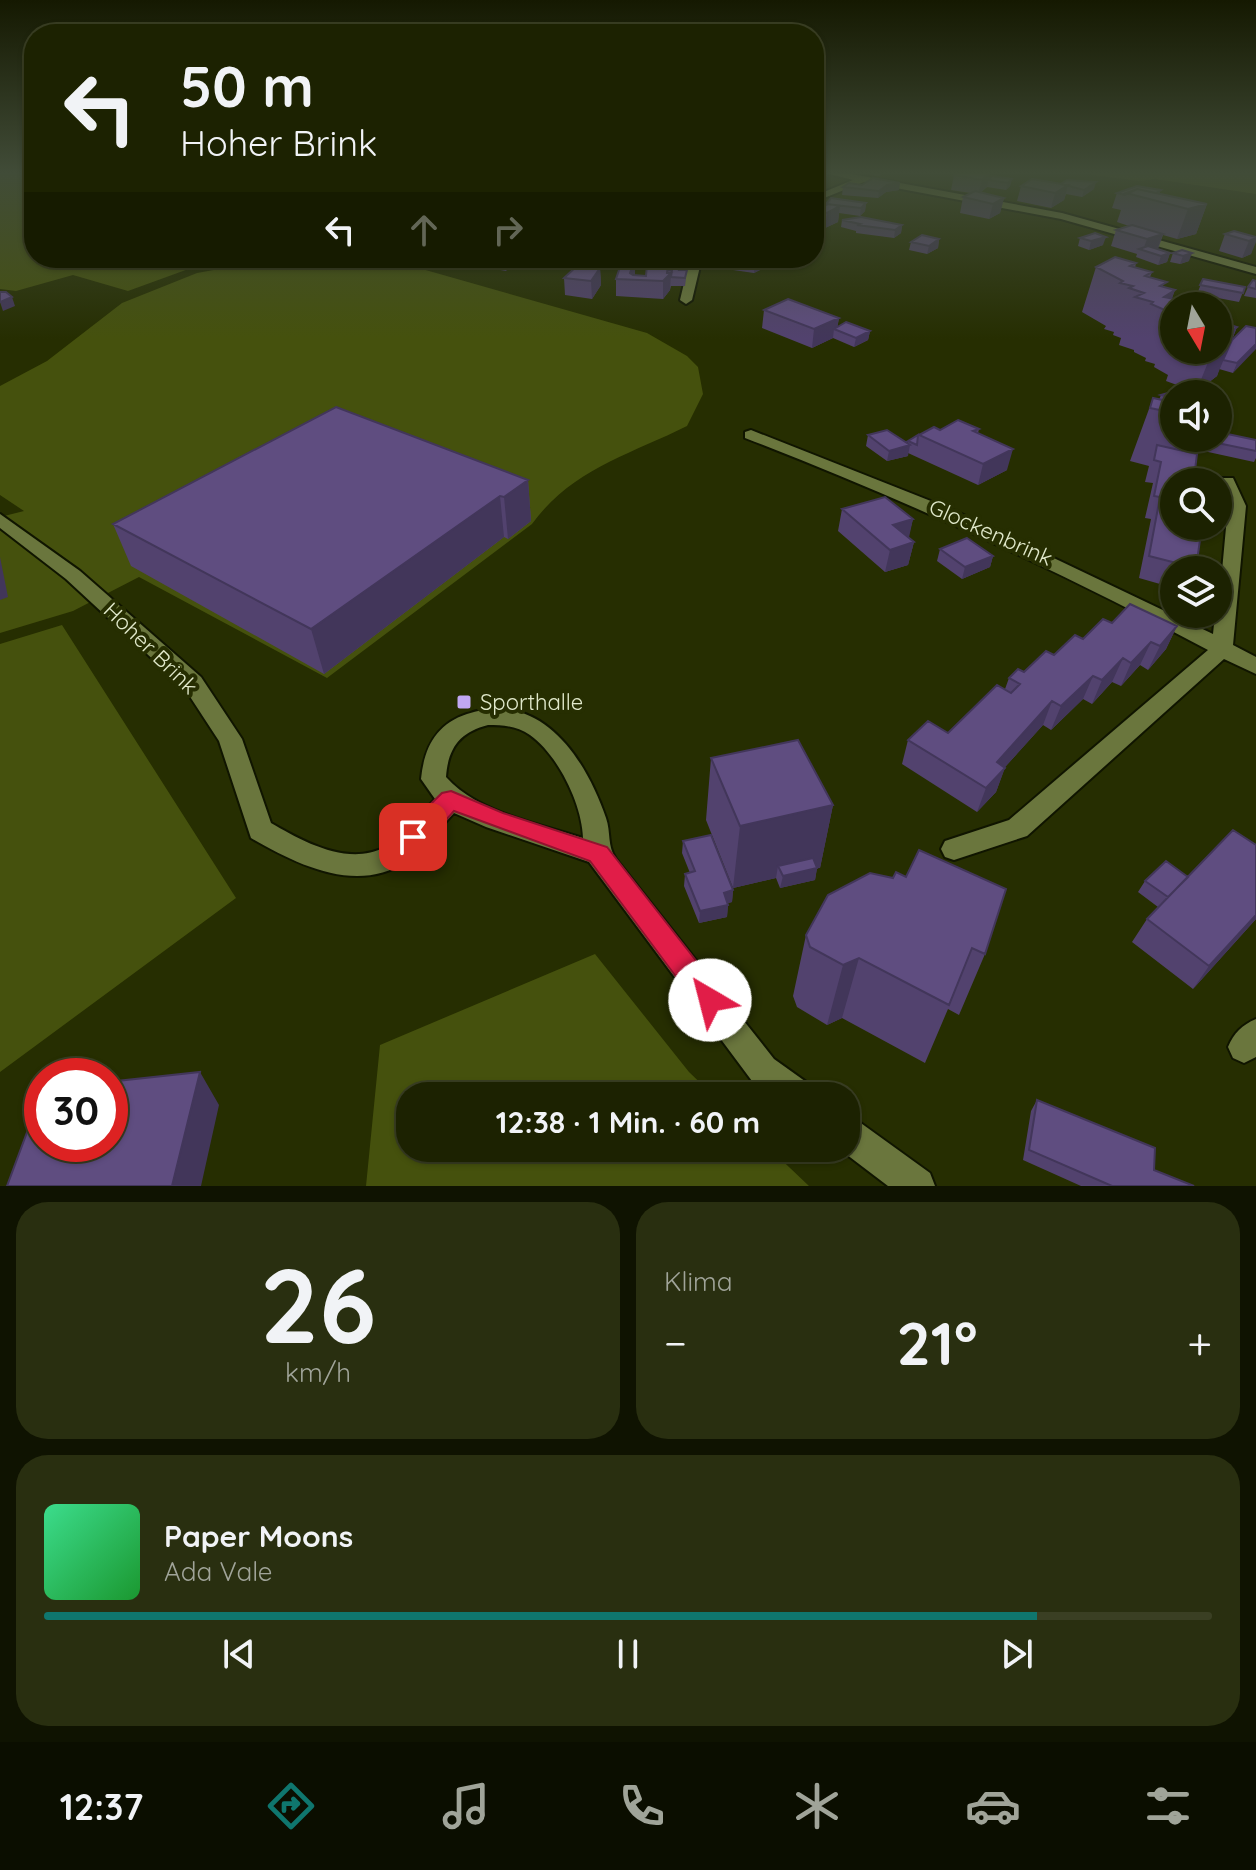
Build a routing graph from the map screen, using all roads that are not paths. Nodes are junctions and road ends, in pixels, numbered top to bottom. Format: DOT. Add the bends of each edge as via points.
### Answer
graph roads {
  1 [pos="1106,228"];
  2 [pos="694,268"];
  3 [pos="1256,271"];
  4 [pos="686,300"];
  5 [pos="751,435"];
  6 [pos="1232,494"];
  7 [pos="0,519"];
  8 [pos="1222,648"];
  9 [pos="1256,666"];
  10 [pos="451,800"];
  11 [pos="954,849"];
  12 [pos="598,854"];
  13 [pos="779,1082"];
  14 [pos="860,1143"];
  15 [pos="917,1186"];
  1 -- 3 [label="street"];
  2 -- 4 [label="street"];
  5 -- 8 [label="street, Glockenbrink" via="949,512"];
  6 -- 8 [label="street" via="1237,506"];
  7 -- 10 [label="street, Hoher Brink" via="73,575 193,683 230,739 260,830 303,856 357,865 393,856"];
  8 -- 9 [label="street, Glockenbrink"];
  8 -- 11 [label="street" via="1018,828"];
  10 -- 12 [label="street"];
  10 -- 12 [label="street" via="433,779 437,754 453,732 473,719 522,720 548,736 572,772 595,822"];
  12 -- 13 [label="street" via="763,1070"];
  14 -- 15 [label="street"];
}
